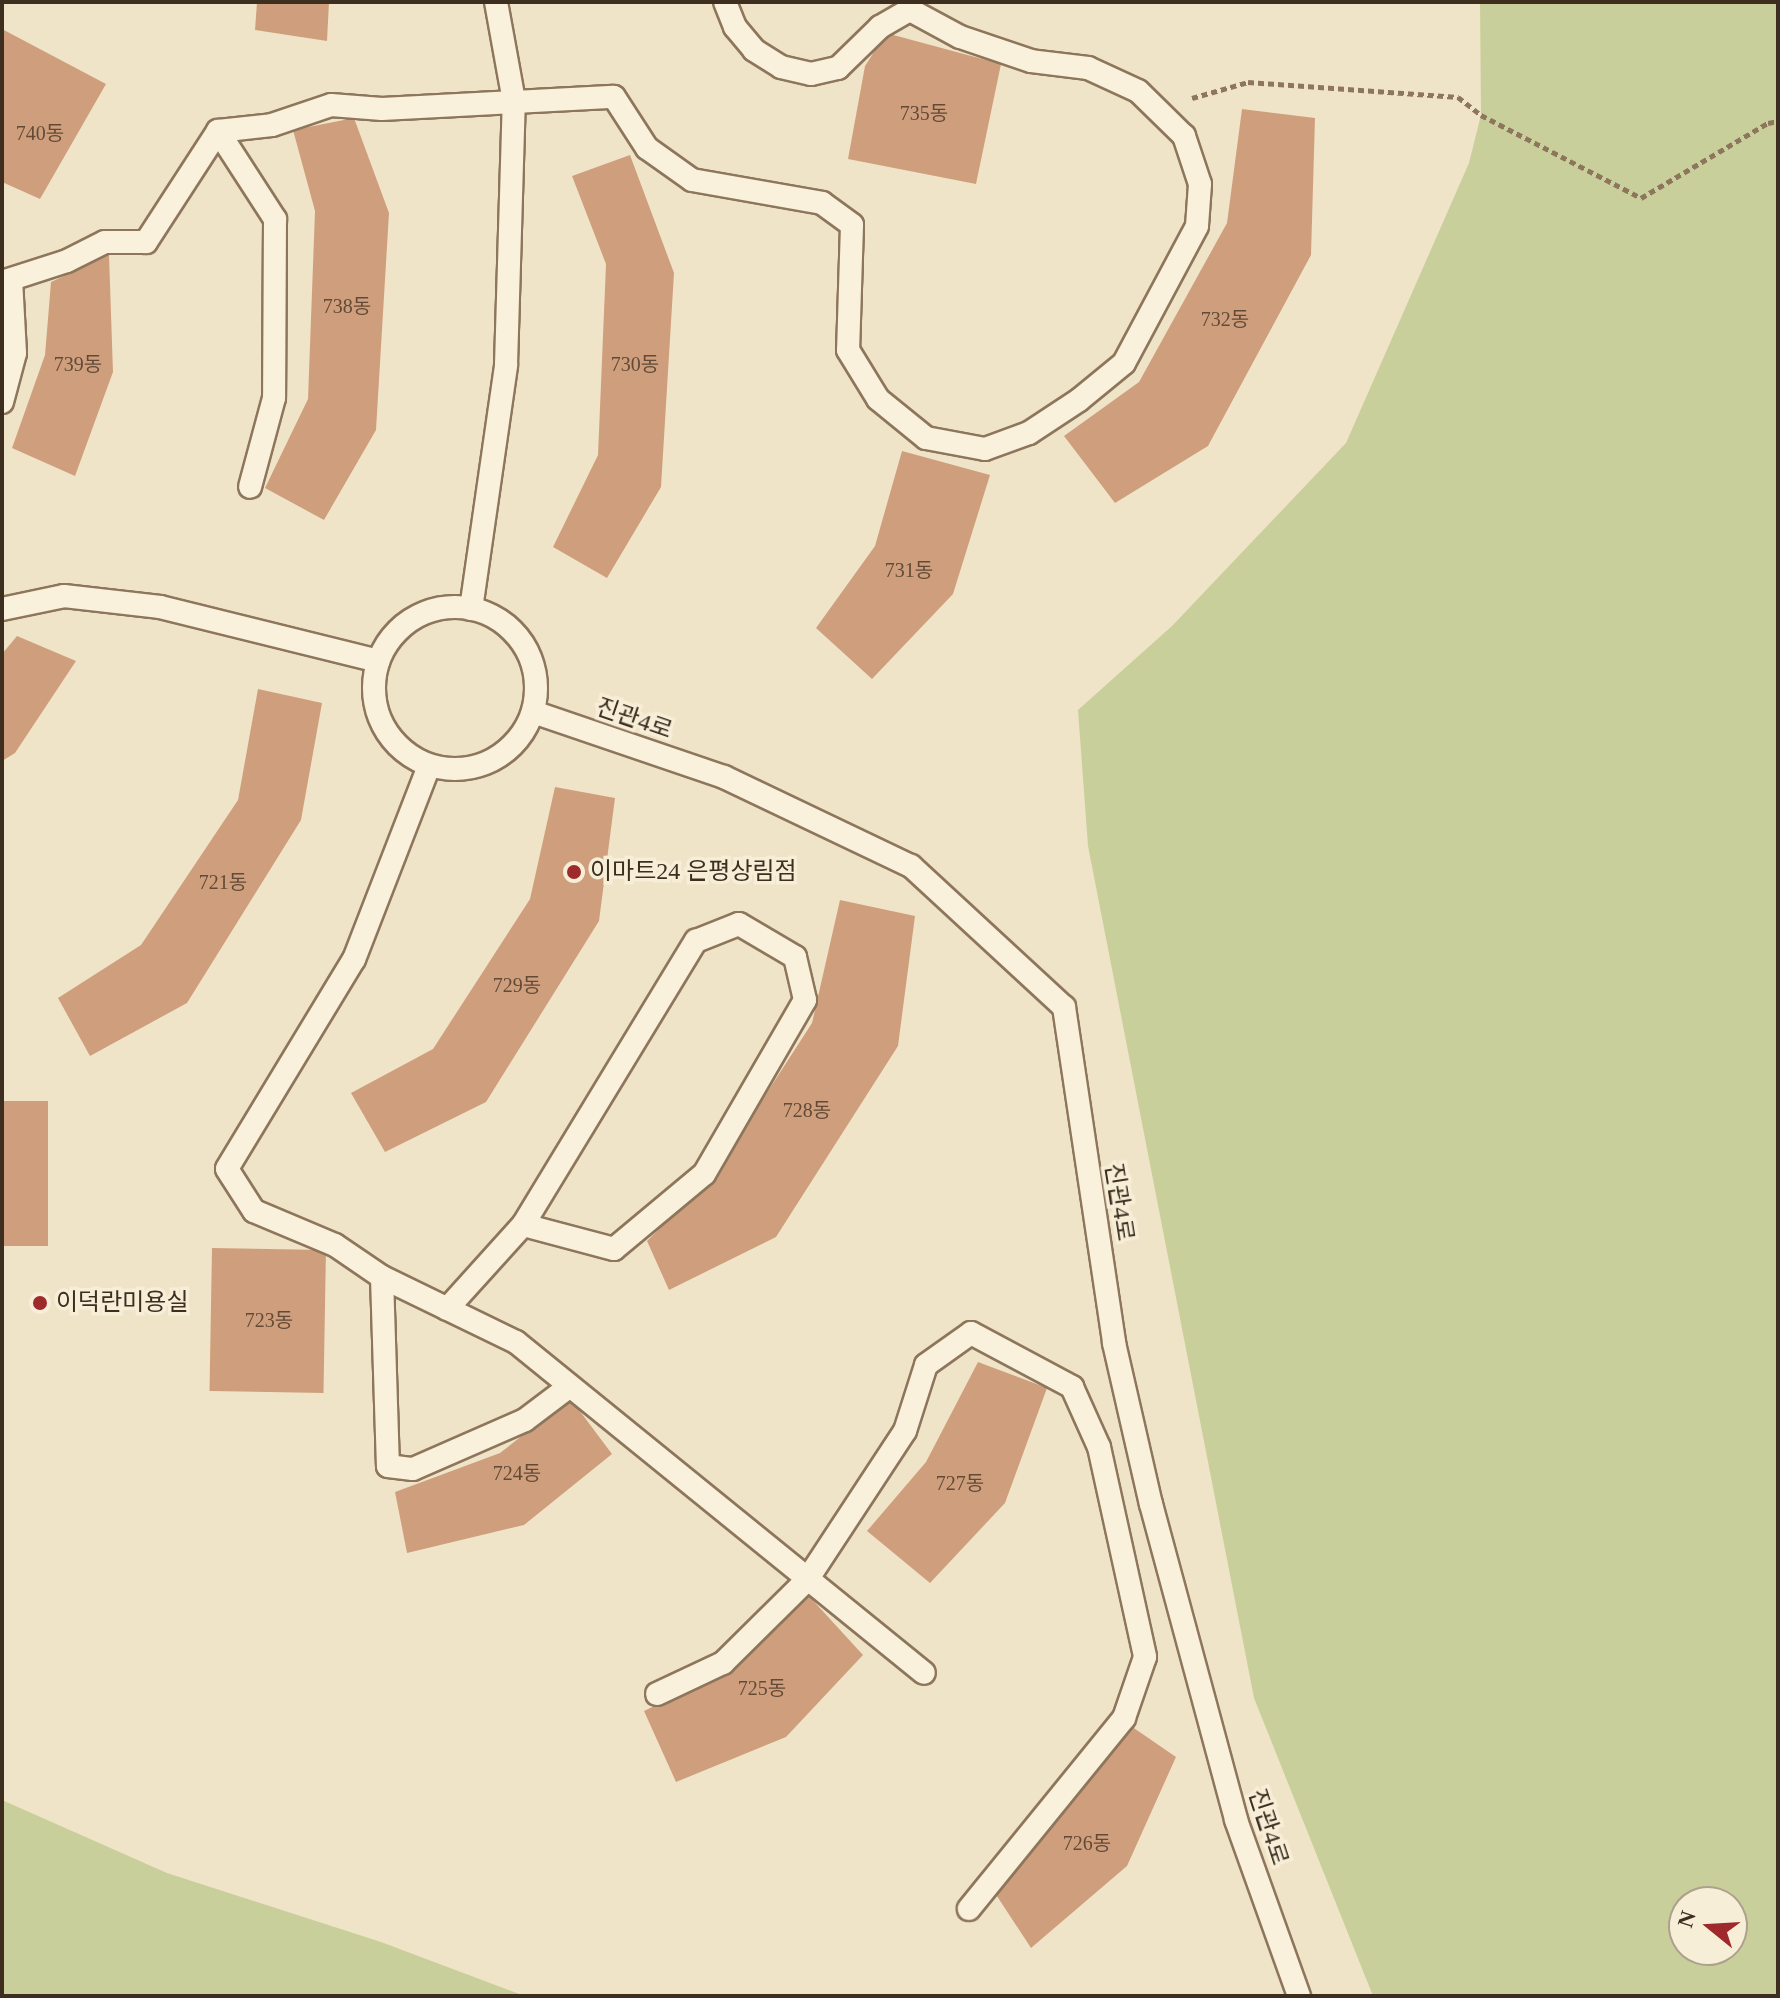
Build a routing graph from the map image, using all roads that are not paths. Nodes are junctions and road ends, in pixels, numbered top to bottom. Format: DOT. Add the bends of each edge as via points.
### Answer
graph roads {
  1 [pos="496,2"];
  2 [pos="725,2"];
  3 [pos="911,6"];
  4 [pos="514,101"];
  5 [pos="218,131"];
  6 [pos="7,281"];
  7 [pos="2,402"];
  8 [pos="250,487"];
  9 [pos="2,609"];
  10 [pos="471,609"];
  11 [pos="378,661"];
  12 [pos="533,712"];
  13 [pos="429,766"];
  14 [pos="523,1225"];
  15 [pos="382,1277"];
  16 [pos="447,1309"];
  17 [pos="570,1386"];
  18 [pos="807,1580"];
  19 [pos="924,1673"];
  20 [pos="657,1694"];
  21 [pos="969,1909"];
  22 [pos="1299,1996"];
  1 -- 4 [label="lane"];
  2 -- 3 [label="lane" via="735,27 754,50 781,67 811,74 838,68 880,27"];
  3 -- 4 [label="lane" via="960,37 1031,61 1088,68 1138,91 1184,136 1200,184 1197,226 1124,363 1029,433 985,449 926,438 878,399 848,350 852,225 822,203 692,180 647,148 614,97"];
  4 -- 5 [label="lane" via="382,109 331,105 272,125"];
  4 -- 10 [label="lane" via="506,365"];
  5 -- 6 [label="lane" via="146,242 105,242"];
  5 -- 8 [label="lane" via="275,219 274,398"];
  6 -- 7 [label="lane" via="15,353"];
  9 -- 11 [label="lane" via="64,596 160,607"];
  10 -- 11 [label="lane" via="438,608 413,618 392,636"];
  10 -- 12 [label="lane" via="493,616 515,633 530,657 536,684"];
  11 -- 13 [label="lane" via="373,686 376,712 406,754"];
  12 -- 13 [label="lane" via="503,754 467,768"];
  12 -- 22 [label="lane, 진관4로" via="724,777 911,866 1064,1007 1114,1343 1151,1504 1236,1820"];
  13 -- 15 [label="lane" via="354,959 227,1169 254,1211 335,1245"];
  14 -- 14 [label="lane" via="696,941 739,924 795,957 805,1000 704,1174 614,1249"];
  14 -- 16 [label="lane"];
  15 -- 16 [label="lane"];
  15 -- 17 [label="lane" via="388,1466 413,1469 525,1420"];
  16 -- 17 [label="lane" via="516,1342"];
  17 -- 18 [label="lane"];
  18 -- 19 [label="lane"];
  18 -- 20 [label="lane" via="723,1663"];
  18 -- 21 [label="lane" via="905,1431 926,1365 971,1333 1072,1387 1099,1447 1145,1657 1124,1718"];
}
